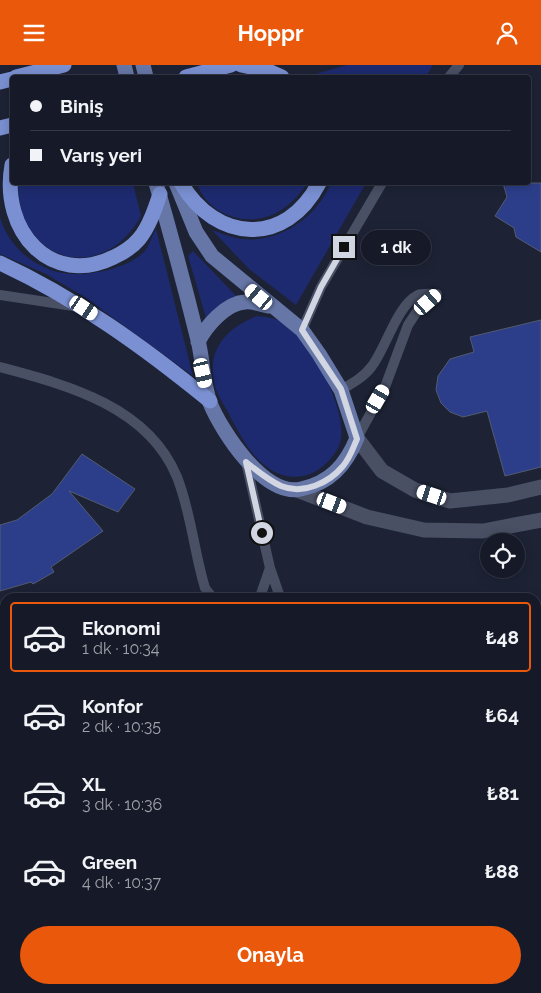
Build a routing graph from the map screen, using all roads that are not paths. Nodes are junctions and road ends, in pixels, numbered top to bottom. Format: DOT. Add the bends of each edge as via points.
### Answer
graph roads {
  1 [pos="16,65"];
  2 [pos="231,65"];
  3 [pos="241,65"];
  4 [pos="460,65"];
  5 [pos="60,66"];
  6 [pos="24,75"];
  7 [pos="194,75"];
  8 [pos="277,75"];
  9 [pos="451,75"];
  10 [pos="10,177"];
  11 [pos="177,185"];
  12 [pos="182,185"];
  13 [pos="318,185"];
  14 [pos="381,185"];
  15 [pos="158,188"];
  16 [pos="0,263"];
  17 [pos="0,295"];
  18 [pos="270,306"];
  19 [pos="84,308"];
  20 [pos="302,330"];
  21 [pos="198,342"];
  22 [pos="0,367"];
  23 [pos="341,389"];
  24 [pos="210,401"];
  25 [pos="357,439"];
  26 [pos="246,462"];
  27 [pos="541,487"];
  28 [pos="297,490"];
  29 [pos="541,520"];
  30 [pos="270,568"];
  31 [pos="210,593"];
  32 [pos="261,593"];
  33 [pos="279,593"];
  1 -- 5 [label="highway"];
  2 -- 7 [label="highway"];
  3 -- 8 [label="highway"];
  4 -- 9 [label="lane"];
  5 -- 6 [label="highway"];
  10 -- 15 [label="highway" via="7,194 12,220 30,248 45,258 84,267 120,255 139,240 155,209"];
  11 -- 18 [label="main road" via="196,233 212,256"];
  12 -- 13 [label="highway" via="190,199 208,216 224,225 246,229 267,227 295,216"];
  14 -- 20 [label="lane" via="321,287"];
  15 -- 21 [label="main road"];
  16 -- 19 [label="highway"];
  17 -- 19 [label="lane"];
  18 -- 20 [label="main road"];
  18 -- 21 [label="main road" via="245,301 206,325"];
  19 -- 24 [label="highway"];
  20 -- 23 [label="main road"];
  21 -- 24 [label="main road"];
  22 -- 31 [label="lane" via="52,381 120,411 152,437 176,476 203,581"];
  23 -- 25 [label="main road"];
  23 -- 25 [label="lane" via="360,379 372,366 410,301 420,294 438,294 418,311 408,325 385,387"];
  24 -- 26 [label="main road" via="220,424"];
  25 -- 27 [label="street" via="382,471 415,490 450,501 508,495"];
  25 -- 28 [label="main road" via="343,466 316,486"];
  26 -- 28 [label="main road" via="265,477"];
  26 -- 30 [label="lane"];
  28 -- 29 [label="street" via="367,517 424,530 484,531"];
  30 -- 32 [label="lane"];
  30 -- 33 [label="lane"];
}
